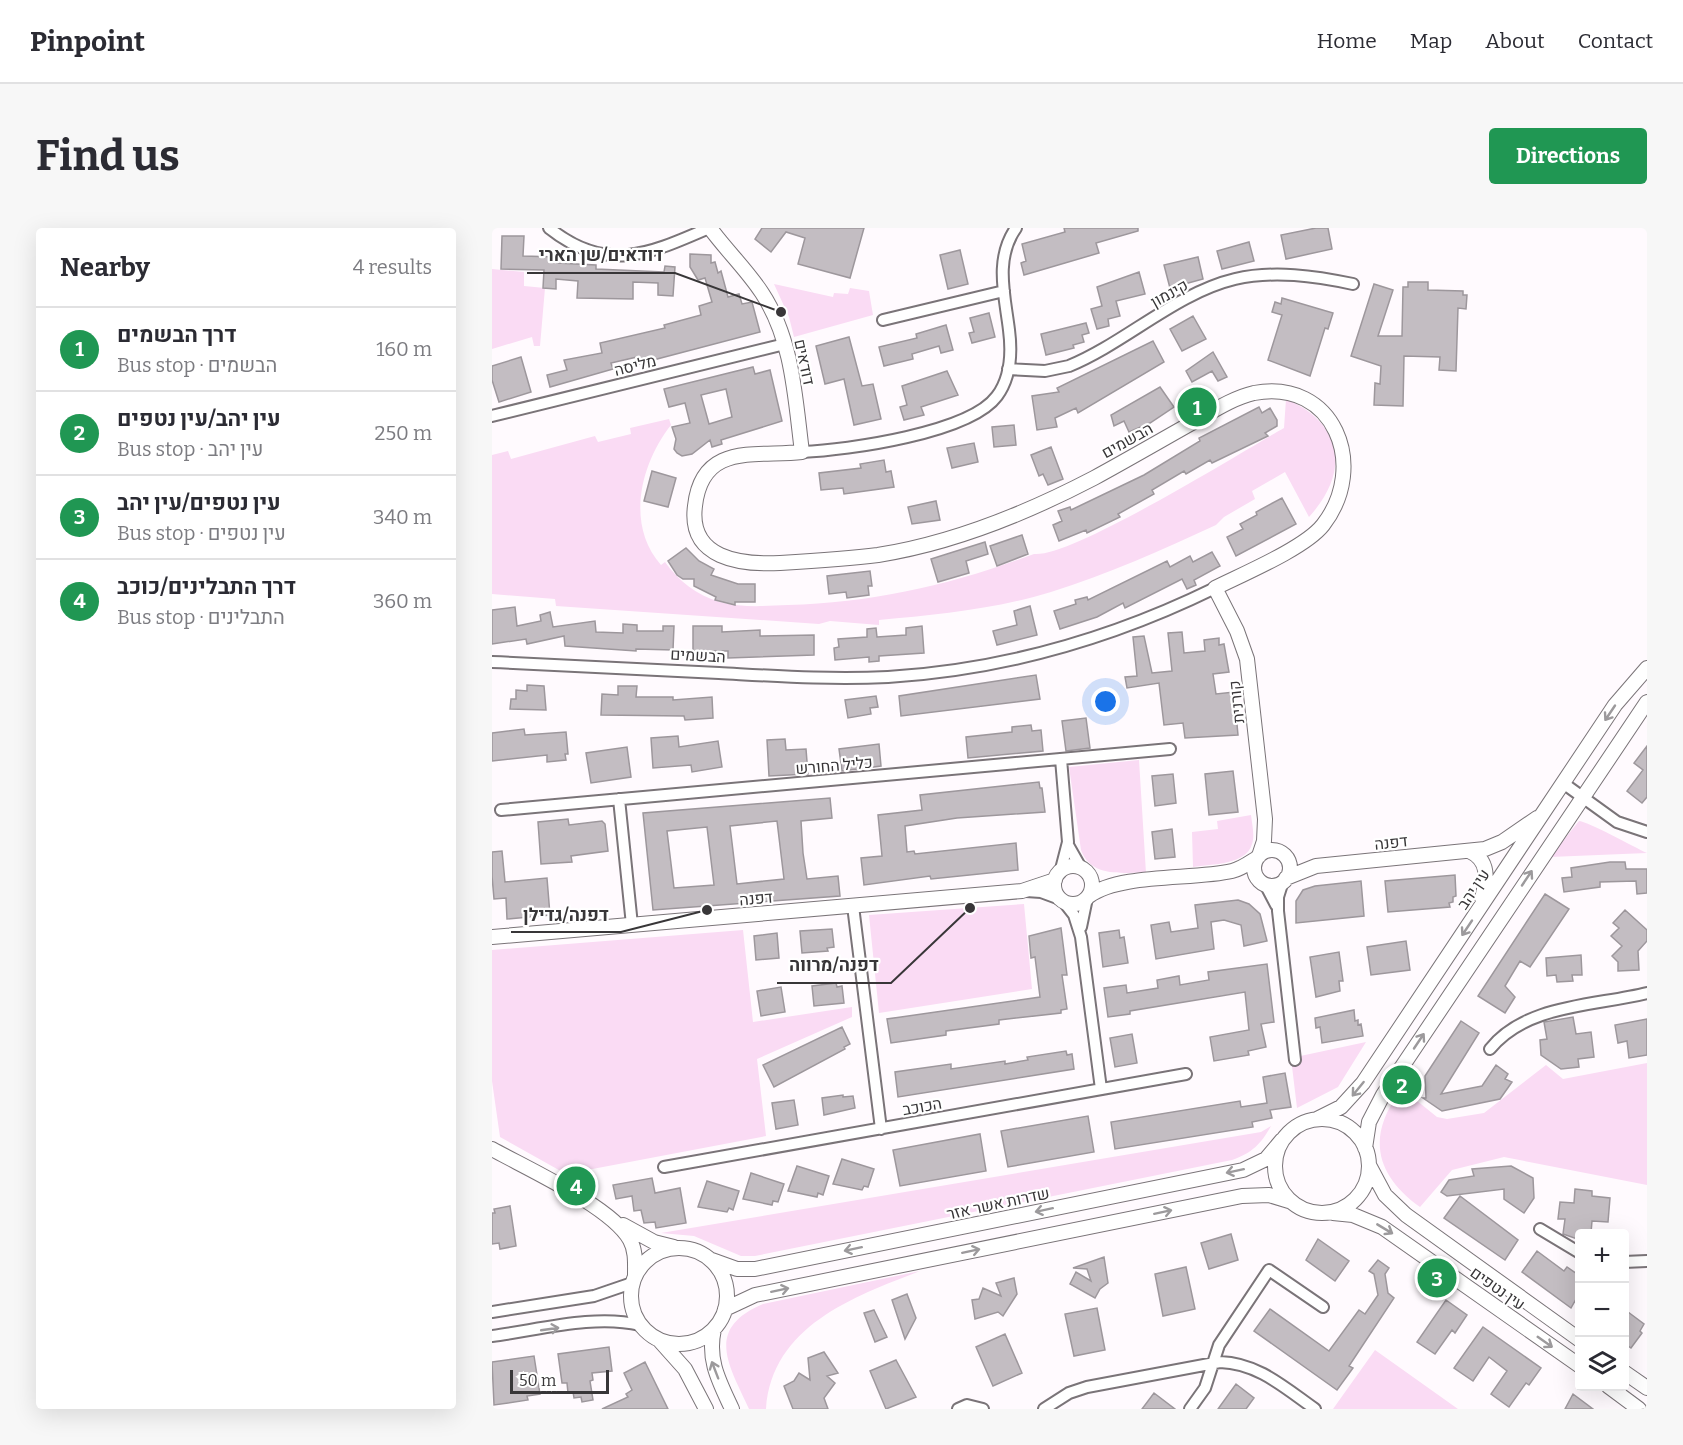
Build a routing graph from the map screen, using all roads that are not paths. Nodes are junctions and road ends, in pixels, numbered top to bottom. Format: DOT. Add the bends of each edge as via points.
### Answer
graph roads {
  1 [pos="549,228"];
  2 [pos="709,228"];
  3 [pos="1016,228"];
  4 [pos="1353,285"];
  5 [pos="1004,291"];
  6 [pos="883,320"];
  7 [pos="785,344"];
  8 [pos="1008,369"];
  9 [pos="492,416"];
  10 [pos="802,452"];
  11 [pos="1215,588"];
  12 [pos="492,662"];
  13 [pos="1647,668"];
  14 [pos="1647,702"];
  15 [pos="1170,749"];
  16 [pos="1061,759"];
  17 [pos="1563,783"];
  18 [pos="1581,796"];
  19 [pos="620,799"];
  20 [pos="501,810"];
  21 [pos="1543,813"];
  22 [pos="1265,819"];
  23 [pos="1647,832"];
  24 [pos="1068,842"];
  25 [pos="1470,851"];
  26 [pos="1285,856"];
  27 [pos="1258,857"];
  28 [pos="1316,866"];
  29 [pos="1084,871"];
  30 [pos="1227,872"];
  31 [pos="1057,876"];
  32 [pos="1285,879"];
  33 [pos="1133,882"];
  34 [pos="1262,882"];
  35 [pos="1022,891"];
  36 [pos="1088,897"];
  37 [pos="1062,900"];
  38 [pos="854,906"];
  39 [pos="1480,908"];
  40 [pos="1278,911"];
  41 [pos="632,925"];
  42 [pos="1081,937"];
  43 [pos="492,938"];
  44 [pos="1647,993"];
  45 [pos="1490,1049"];
  46 [pos="1295,1060"];
  47 [pos="1186,1074"];
  48 [pos="1101,1089"];
  49 [pos="1317,1119"];
  50 [pos="881,1129"];
  51 [pos="1282,1140"];
  52 [pos="1365,1148"];
  53 [pos="492,1149"];
  54 [pos="1369,1165"];
  55 [pos="664,1167"];
  56 [pos="1289,1201"];
  57 [pos="1330,1213"];
  58 [pos="605,1216"];
  59 [pos="1540,1229"];
  60 [pos="677,1247"];
  61 [pos="1575,1250"];
  62 [pos="712,1260"];
  63 [pos="1647,1261"];
  64 [pos="1629,1262"];
  65 [pos="634,1279"];
  66 [pos="1323,1307"];
  67 [pos="725,1309"];
  68 [pos="492,1312"];
  69 [pos="640,1325"];
  70 [pos="714,1329"];
  71 [pos="492,1336"];
  72 [pos="1576,1337"];
  73 [pos="658,1340"];
  74 [pos="1575,1362"];
  75 [pos="1213,1363"];
  76 [pos="1629,1375"];
  77 [pos="1647,1388"];
  78 [pos="1615,1391"];
  79 [pos="706,1409"];
  80 [pos="732,1409"];
  81 [pos="958,1409"];
  82 [pos="983,1409"];
  83 [pos="1044,1409"];
  84 [pos="1190,1409"];
  85 [pos="1315,1409"];
  86 [pos="1639,1409"];
  1 -- 2 [label="street" via="579,247 614,256 654,251"];
  2 -- 7 [label="street, דודאים" via="762,293"];
  3 -- 5 [label="street, הבשמים" via="1004,252"];
  4 -- 8 [label="street, קינמון" via="1291,275 1235,279 1208,289 1069,366 1038,372"];
  5 -- 6 [label="street"];
  5 -- 8 [label="street, הבשמים" via="1011,344"];
  7 -- 9 [label="street, מליסה"];
  7 -- 10 [label="street, דודאים"];
  8 -- 10 [label="street, הבשמים" via="996,397 968,419 876,442"];
  10 -- 11 [label="street, הבשמים" via="733,455 718,463 698,491 694,509 703,542 716,554 735,562 762,564 869,556 918,547 1026,511 1222,406 1254,394 1282,392 1306,399 1324,414 1338,434 1344,482 1337,506 1321,528 1296,546"];
  11 -- 12 [label="street, הבשמים" via="1153,616 1076,642 1009,659 917,674 804,677"];
  11 -- 22 [label="street, קורנית" via="1247,659"];
  13 -- 17 [label="street, עין יהב, one-way" via="1616,705"];
  14 -- 18 [label="street"];
  15 -- 16 [label="street, כליל החורש"];
  16 -- 19 [label="street, כליל החורש"];
  16 -- 24 [label="street"];
  17 -- 18 [label="street"];
  17 -- 21 [label="street, עין יהב"];
  18 -- 23 [label="street" via="1617,822"];
  52 -- 18 [label="street, one-way" via="1369,1122 1383,1095"];
  19 -- 20 [label="street, כליל החורש"];
  19 -- 41 [label="street"];
  21 -- 25 [label="street, דפנה" via="1497,845"];
  21 -- 39 [label="street, עין יהב"];
  22 -- 26 [label="street, קורנית"];
  22 -- 27 [label="street, קורנית" via="1264,841"];
  24 -- 29 [label="street"];
  24 -- 31 [label="street"];
  25 -- 28 [label="street, דפנה"];
  25 -- 39 [label="street" via="1482,861 1486,874"];
  26 -- 27 [label="street" via="1271,850"];
  26 -- 28 [label="street, דפנה" via="1299,864"];
  26 -- 32 [label="street" via="1289,867"];
  27 -- 30 [label="street"];
  27 -- 34 [label="street" via="1254,869"];
  28 -- 32 [label="street, דפנה"];
  29 -- 31 [label="street" via="1070,867"];
  29 -- 33 [label="street" via="1108,881"];
  29 -- 36 [label="street" via="1092,885"];
  30 -- 33 [label="street"];
  30 -- 34 [label="street" via="1243,873"];
  31 -- 35 [label="street, דפנה"];
  31 -- 37 [label="street" via="1055,889"];
  32 -- 34 [label="street" via="1275,885"];
  32 -- 40 [label="street"];
  33 -- 36 [label="street" via="1102,889"];
  34 -- 40 [label="street"];
  35 -- 37 [label="street, דפנה" via="1041,892"];
  35 -- 38 [label="street, דפנה"];
  36 -- 37 [label="street" via="1074,904"];
  36 -- 42 [label="street"];
  37 -- 42 [label="street" via="1074,915"];
  38 -- 41 [label="street, דפנה"];
  38 -- 50 [label="street"];
  39 -- 49 [label="street, עין יהב, one-way" via="1358,1090 1341,1107"];
  40 -- 46 [label="street"];
  41 -- 43 [label="street, דפנה"];
  42 -- 48 [label="street"];
  44 -- 45 [label="street" via="1533,1018 1509,1029"];
  47 -- 48 [label="street, הכוכב"];
  48 -- 50 [label="street, הכוכב"];
  49 -- 51 [label="street" via="1299,1125"];
  49 -- 52 [label="street" via="1348,1127"];
  50 -- 55 [label="street, הכוכב"];
  51 -- 56 [label="street" via="1276,1154 1275,1175"];
  51 -- 62 [label="street, שדרות אשר אזר, one-way" via="1266,1159 1243,1170 755,1269 737,1269"];
  52 -- 54 [label="street"];
  53 -- 58 [label="street"];
  54 -- 57 [label="street" via="1361,1192 1344,1208"];
  54 -- 72 [label="street, עין נטפים" via="1385,1195 1406,1215"];
  56 -- 57 [label="street" via="1309,1212"];
  67 -- 56 [label="street, one-way" via="755,1295 1242,1196 1269,1195"];
  57 -- 74 [label="street, עין נטפים, one-way" via="1353,1215 1382,1227"];
  58 -- 60 [label="street" via="654,1242"];
  58 -- 65 [label="street" via="631,1241"];
  59 -- 61 [label="street"];
  60 -- 62 [label="street"];
  60 -- 65 [label="street" via="649,1257"];
  62 -- 67 [label="street" via="724,1279"];
  63 -- 64 [label="street"];
  65 -- 68 [label="street" via="594,1296"];
  65 -- 69 [label="street" via="631,1305"];
  66 -- 75 [label="street" via="1269,1270 1219,1345"];
  67 -- 70 [label="street"];
  71 -- 69 [label="street, one-way" via="599,1322"];
  69 -- 73 [label="street"];
  70 -- 73 [label="street" via="688,1343"];
  80 -- 70 [label="street, one-way" via="711,1360"];
  73 -- 79 [label="street" via="685,1369"];
  75 -- 83 [label="street" via="1087,1387"];
  75 -- 84 [label="street" via="1205,1388"];
  75 -- 85 [label="street" via="1255,1369"];
  76 -- 77 [label="street"];
  78 -- 86 [label="street"];
  81 -- 82 [label="street" via="968,1405"];
}
